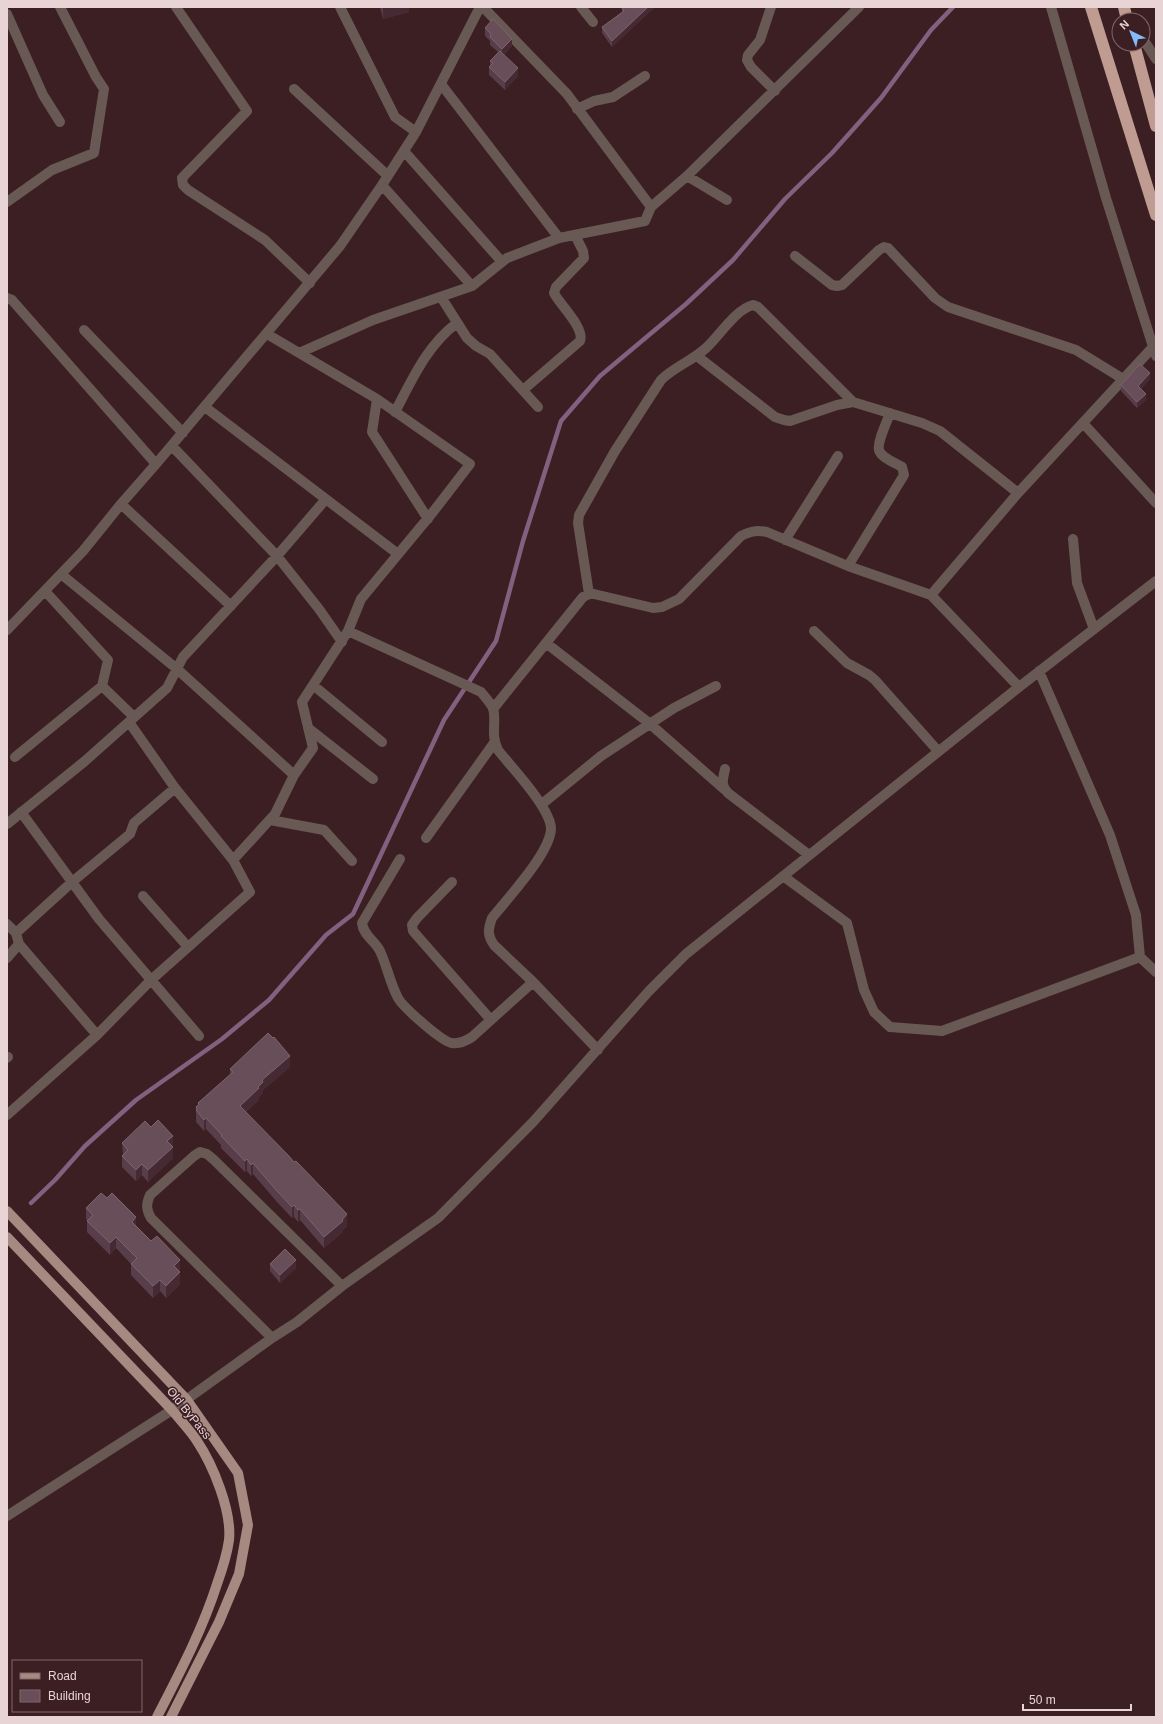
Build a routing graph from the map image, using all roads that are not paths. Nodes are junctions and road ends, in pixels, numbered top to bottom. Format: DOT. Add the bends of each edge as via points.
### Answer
graph roads {
  1 [pos="60,7"];
  2 [pos="176,7"];
  3 [pos="340,7"];
  4 [pos="481,7"];
  5 [pos="581,7"];
  6 [pos="771,7"];
  7 [pos="859,7"];
  8 [pos="1050,7"];
  9 [pos="1091,7"];
  10 [pos="8,20"];
  11 [pos="593,22"];
  12 [pos="1136,52"];
  13 [pos="645,76"];
  14 [pos="441,84"];
  15 [pos="294,89"];
  16 [pos="775,91"];
  17 [pos="577,109"];
  18 [pos="60,122"];
  19 [pos="1156,126"];
  20 [pos="416,132"];
  21 [pos="404,151"];
  22 [pos="687,176"];
  23 [pos="385,181"];
  24 [pos="727,200"];
  25 [pos="7,202"];
  26 [pos="650,207"];
  27 [pos="1156,215"];
  28 [pos="575,235"];
  29 [pos="559,238"];
  30 [pos="795,256"];
  31 [pos="502,262"];
  32 [pos="310,282"];
  33 [pos="472,286"];
  34 [pos="442,297"];
  35 [pos="7,298"];
  36 [pos="457,323"];
  37 [pos="84,330"];
  38 [pos="266,334"];
  39 [pos="1154,351"];
  40 [pos="299,353"];
  41 [pos="697,356"];
  42 [pos="1123,379"];
  43 [pos="523,390"];
  44 [pos="377,399"];
  45 [pos="853,402"];
  46 [pos="205,407"];
  47 [pos="538,407"];
  48 [pos="395,412"];
  49 [pos="890,413"];
  50 [pos="1083,423"];
  51 [pos="183,433"];
  52 [pos="172,446"];
  53 [pos="838,456"];
  54 [pos="156,464"];
  55 [pos="1018,493"];
  56 [pos="326,499"];
  57 [pos="1156,503"];
  58 [pos="121,504"];
  59 [pos="428,519"];
  60 [pos="1073,539"];
  61 [pos="785,540"];
  62 [pos="398,554"];
  63 [pos="277,556"];
  64 [pos="848,566"];
  65 [pos="61,574"];
  66 [pos="1156,580"];
  67 [pos="45,591"];
  68 [pos="589,594"];
  69 [pos="931,595"];
  70 [pos="231,606"];
  71 [pos="7,629"];
  72 [pos="1094,629"];
  73 [pos="348,631"];
  74 [pos="814,631"];
  75 [pos="342,642"];
  76 [pos="546,643"];
  77 [pos="177,668"];
  78 [pos="1039,671"];
  79 [pos="313,685"];
  80 [pos="102,686"];
  81 [pos="716,686"];
  82 [pos="1019,687"];
  83 [pos="493,709"];
  84 [pos="131,720"];
  85 [pos="649,723"];
  86 [pos="308,728"];
  87 [pos="382,742"];
  88 [pos="494,743"];
  89 [pos="938,751"];
  90 [pos="15,757"];
  91 [pos="725,769"];
  92 [pos="294,774"];
  93 [pos="373,780"];
  94 [pos="175,788"];
  95 [pos="724,789"];
  96 [pos="542,804"];
  97 [pos="21,812"];
  98 [pos="270,820"];
  99 [pos="7,824"];
  100 [pos="426,838"];
  101 [pos="809,855"];
  102 [pos="400,859"];
  103 [pos="233,860"];
  104 [pos="352,861"];
  105 [pos="783,876"];
  106 [pos="72,882"];
  107 [pos="452,882"];
  108 [pos="144,896"];
  109 [pos="7,924"];
  110 [pos="16,933"];
  111 [pos="19,944"];
  112 [pos="188,947"];
  113 [pos="1140,957"];
  114 [pos="7,958"];
  115 [pos="1156,972"];
  116 [pos="151,980"];
  117 [pos="533,982"];
  118 [pos="491,1020"];
  119 [pos="97,1036"];
  120 [pos="199,1036"];
  121 [pos="598,1050"];
  122 [pos="7,1115"];
  123 [pos="7,1211"];
  124 [pos="7,1237"];
  125 [pos="342,1286"];
  126 [pos="272,1338"];
  127 [pos="187,1400"];
  128 [pos="172,1410"];
  129 [pos="7,1516"];
  130 [pos="157,1717"];
  131 [pos="171,1717"];
  1 -- 25 [label="street" via="104,89 94,153 52,170"];
  2 -- 32 [label="street" via="247,111 182,178 183,185 265,240"];
  3 -- 20 [label="street" via="395,117"];
  4 -- 14 [label="street"];
  4 -- 17 [label="street" via="567,94"];
  5 -- 11 [label="street"];
  6 -- 16 [label="street" via="760,40 747,60"];
  7 -- 16 [label="street"];
  8 -- 39 [label="street"];
  9 -- 27 [label="highway"];
  10 -- 18 [label="street" via="43,95"];
  12 -- 19 [label="highway"];
  13 -- 17 [label="street" via="613,97"];
  14 -- 20 [label="street"];
  14 -- 29 [label="street"];
  15 -- 23 [label="street"];
  16 -- 22 [label="street"];
  17 -- 26 [label="street"];
  20 -- 21 [label="street"];
  21 -- 23 [label="street"];
  21 -- 31 [label="street"];
  22 -- 24 [label="street"];
  22 -- 26 [label="street"];
  23 -- 32 [label="street" via="340,246"];
  23 -- 33 [label="street"];
  26 -- 28 [label="street" via="645,221"];
  28 -- 29 [label="street"];
  28 -- 43 [label="street" via="584,258 556,287 554,293 582,337"];
  29 -- 31 [label="street"];
  30 -- 42 [label="street" via="832,285 837,286 842,285 879,250 888,248 935,298 948,307 1076,350"];
  31 -- 33 [label="street"];
  32 -- 38 [label="street"];
  33 -- 34 [label="street"];
  34 -- 36 [label="street"];
  34 -- 40 [label="street" via="373,320"];
  35 -- 54 [label="street" via="12,300"];
  36 -- 43 [label="street" via="470,342 490,354"];
  36 -- 48 [label="street" via="423,359"];
  37 -- 51 [label="street"];
  38 -- 40 [label="street"];
  38 -- 46 [label="street"];
  39 -- 42 [label="street"];
  40 -- 44 [label="street"];
  41 -- 45 [label="street" via="775,417 784,420 790,421"];
  41 -- 45 [label="street" via="743,309 753,305 758,307"];
  41 -- 68 [label="street" via="668,373 656,387 615,451 579,515"];
  42 -- 50 [label="street"];
  43 -- 47 [label="street"];
  44 -- 48 [label="street"];
  44 -- 59 [label="street" via="372,432"];
  45 -- 49 [label="street"];
  46 -- 51 [label="street"];
  46 -- 56 [label="street"];
  48 -- 59 [label="street" via="470,464"];
  49 -- 55 [label="street" via="940,431"];
  49 -- 64 [label="street" via="879,450 882,455 902,467 904,475"];
  50 -- 55 [label="street"];
  50 -- 57 [label="street"];
  51 -- 52 [label="street"];
  52 -- 54 [label="street"];
  52 -- 63 [label="street"];
  53 -- 61 [label="street"];
  54 -- 58 [label="street"];
  55 -- 69 [label="street"];
  56 -- 62 [label="street"];
  56 -- 63 [label="street"];
  58 -- 65 [label="street"];
  58 -- 70 [label="street"];
  59 -- 62 [label="street"];
  60 -- 72 [label="street" via="1077,583"];
  61 -- 64 [label="street"];
  61 -- 68 [label="street" via="758,530 741,536 685,594 662,607 653,608"];
  62 -- 73 [label="street" via="361,599"];
  63 -- 70 [label="street"];
  63 -- 75 [label="street"];
  64 -- 69 [label="street"];
  65 -- 67 [label="street"];
  65 -- 77 [label="street"];
  66 -- 72 [label="street"];
  67 -- 71 [label="street"];
  67 -- 80 [label="street" via="108,660"];
  68 -- 76 [label="street" via="578,603"];
  69 -- 82 [label="street"];
  70 -- 77 [label="street" via="183,657"];
  72 -- 78 [label="street"];
  73 -- 75 [label="street"];
  73 -- 83 [label="street" via="481,692"];
  74 -- 89 [label="street" via="847,663 875,680"];
  75 -- 79 [label="street"];
  76 -- 83 [label="street"];
  76 -- 85 [label="street"];
  77 -- 84 [label="street" via="167,688"];
  77 -- 92 [label="street"];
  78 -- 82 [label="street"];
  78 -- 113 [label="street" via="1110,835 1136,915"];
  79 -- 86 [label="street" via="302,702"];
  79 -- 87 [label="street"];
  80 -- 84 [label="street"];
  80 -- 90 [label="street"];
  81 -- 85 [label="street"];
  82 -- 89 [label="street"];
  83 -- 88 [label="street"];
  84 -- 94 [label="street"];
  84 -- 97 [label="street"];
  85 -- 95 [label="street"];
  85 -- 96 [label="street" via="601,756"];
  86 -- 92 [label="street" via="313,748"];
  86 -- 93 [label="street"];
  88 -- 96 [label="street"];
  88 -- 100 [label="street"];
  89 -- 101 [label="street"];
  91 -- 95 [label="street" via="722,783"];
  92 -- 98 [label="street"];
  94 -- 103 [label="street"];
  94 -- 106 [label="street" via="134,823 130,834"];
  95 -- 101 [label="street"];
  96 -- 117 [label="street" via="551,829 546,845 536,863 492,918 488,928 489,937 494,945"];
  97 -- 99 [label="street"];
  97 -- 106 [label="street"];
  98 -- 103 [label="street"];
  98 -- 104 [label="street" via="324,830"];
  101 -- 105 [label="street"];
  102 -- 118 [label="street" via="362,923 364,932 379,951 398,998 441,1038 450,1043 466,1041"];
  103 -- 112 [label="street" via="250,892"];
  105 -- 113 [label="street" via="847,922 864,990 874,1012 890,1027 942,1031"];
  105 -- 121 [label="street" via="686,954 649,991"];
  106 -- 110 [label="street"];
  106 -- 116 [label="street"];
  107 -- 118 [label="street" via="417,918 412,925 413,931"];
  108 -- 112 [label="street"];
  109 -- 110 [label="street"];
  110 -- 111 [label="street"];
  111 -- 114 [label="street"];
  111 -- 119 [label="street"];
  112 -- 116 [label="street"];
  113 -- 115 [label="street"];
  116 -- 119 [label="street"];
  116 -- 120 [label="street"];
  117 -- 118 [label="street"];
  117 -- 121 [label="street"];
  119 -- 122 [label="street"];
  121 -- 125 [label="street" via="533,1122 438,1218"];
  123 -- 127 [label="main road, Old ByPass"];
  124 -- 128 [label="main road, Old ByPass"];
  125 -- 126 [label="street"];
  125 -- 126 [label="street" via="213,1159 200,1152 194,1156 150,1195 146,1203 147,1211 151,1218"];
  126 -- 127 [label="street"];
  127 -- 128 [label="street"];
  127 -- 131 [label="main road, Old ByPass" via="238,1473 248,1525 240,1574"];
  128 -- 129 [label="street"];
  128 -- 130 [label="main road, Old ByPass" via="197,1440 214,1470 227,1510 229,1540 211,1604"];
}
